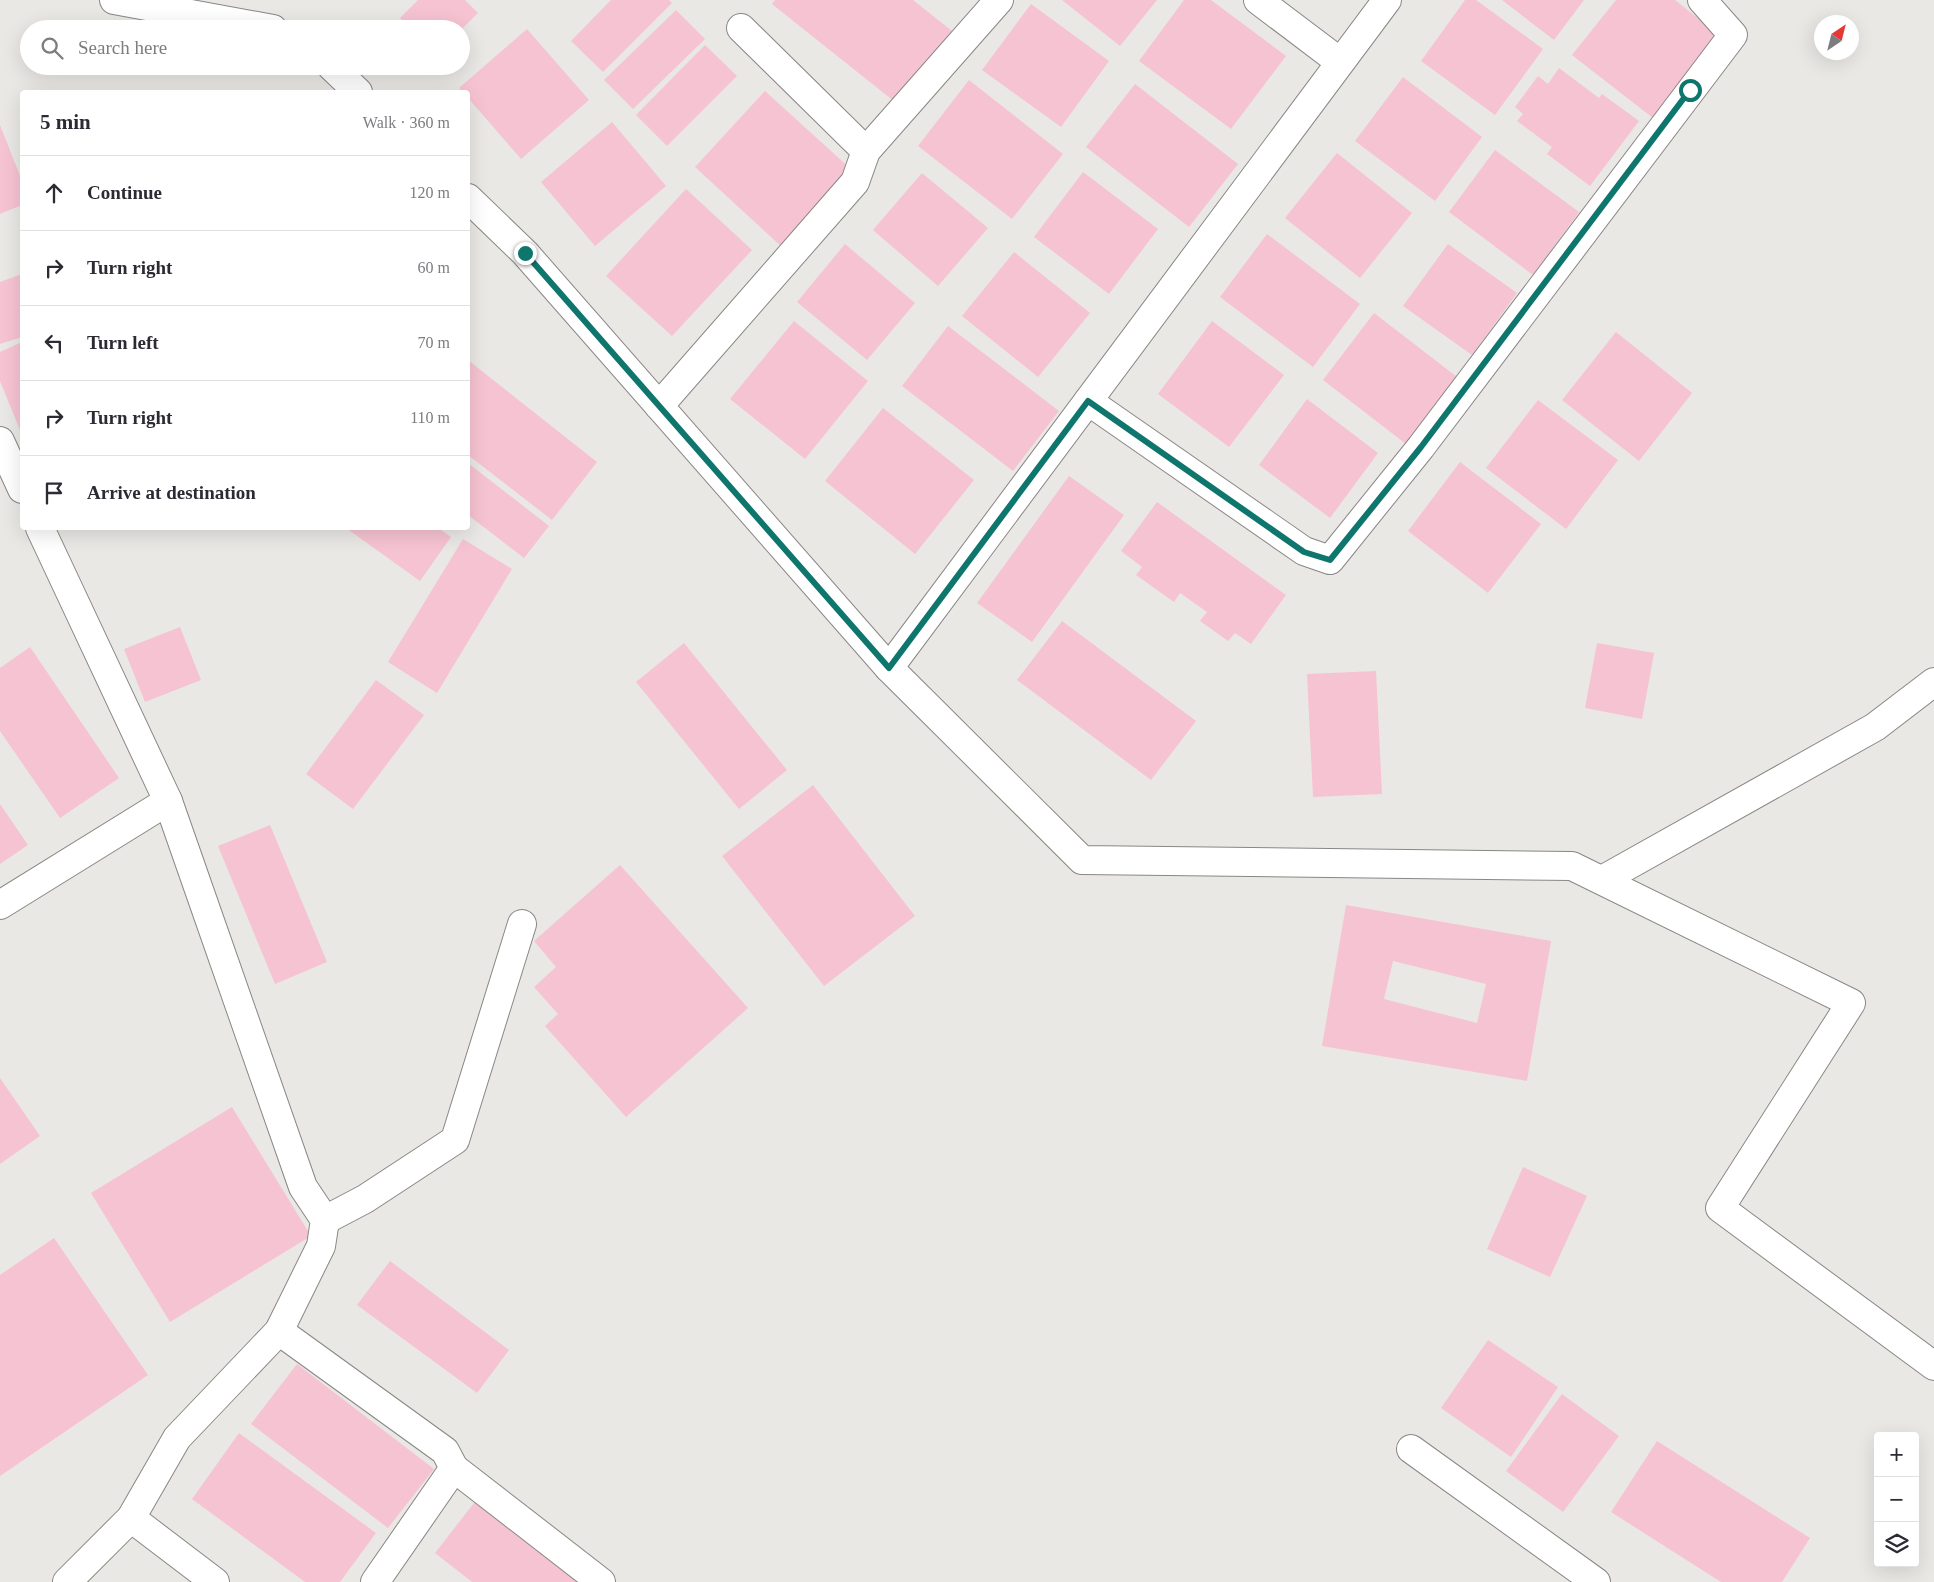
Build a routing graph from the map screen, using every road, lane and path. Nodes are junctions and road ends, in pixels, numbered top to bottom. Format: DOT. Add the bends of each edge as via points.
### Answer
graph roads {
  1 [pos="114,0"];
  2 [pos="999,0"];
  3 [pos="1258,0"];
  4 [pos="1387,0"];
  5 [pos="1702,0"];
  6 [pos="224,20"];
  7 [pos="741,28"];
  8 [pos="1340,62"];
  9 [pos="340,75"];
  10 [pos="356,90"];
  11 [pos="866,151"];
  12 [pos="470,200"];
  13 [pos="1088,401"];
  14 [pos="659,406"];
  15 [pos="0,441"];
  16 [pos="20,485"];
  17 [pos="41,530"];
  18 [pos="889,668"];
  19 [pos="1934,682"];
  20 [pos="168,801"];
  21 [pos="1602,880"];
  22 [pos="0,905"];
  23 [pos="522,924"];
  24 [pos="325,1220"];
  25 [pos="279,1331"];
  26 [pos="1934,1366"];
  27 [pos="1411,1449"];
  28 [pos="454,1468"];
  29 [pos="131,1518"];
  30 [pos="67,1582"];
  31 [pos="215,1582"];
  32 [pos="375,1582"];
  33 [pos="601,1582"];
  34 [pos="1596,1582"];
  1 -- 6 [label="street"];
  2 -- 11 [label="street"];
  3 -- 8 [label="street"];
  4 -- 8 [label="street"];
  5 -- 13 [label="street" via="1733,35 1432,432 1330,560 1304,552"];
  7 -- 11 [label="street"];
  8 -- 13 [label="street"];
  9 -- 10 [label="street"];
  11 -- 14 [label="street" via="855,182"];
  12 -- 14 [label="street" via="525,253"];
  13 -- 18 [label="street"];
  14 -- 18 [label="street"];
  15 -- 16 [label="street"];
  17 -- 20 [label="street"];
  18 -- 21 [label="street" via="1082,860 1572,866"];
  19 -- 21 [label="street" via="1875,727"];
  20 -- 22 [label="street"];
  20 -- 24 [label="street" via="303,1187"];
  21 -- 26 [label="street" via="1852,1003 1720,1208"];
  23 -- 24 [label="street" via="455,1140 365,1199"];
  24 -- 25 [label="street" via="322,1246"];
  25 -- 28 [label="street" via="446,1451"];
  25 -- 29 [label="street" via="176,1438"];
  27 -- 34 [label="street"];
  28 -- 32 [label="street"];
  28 -- 33 [label="street"];
  29 -- 30 [label="street"];
  29 -- 31 [label="street"];
}
